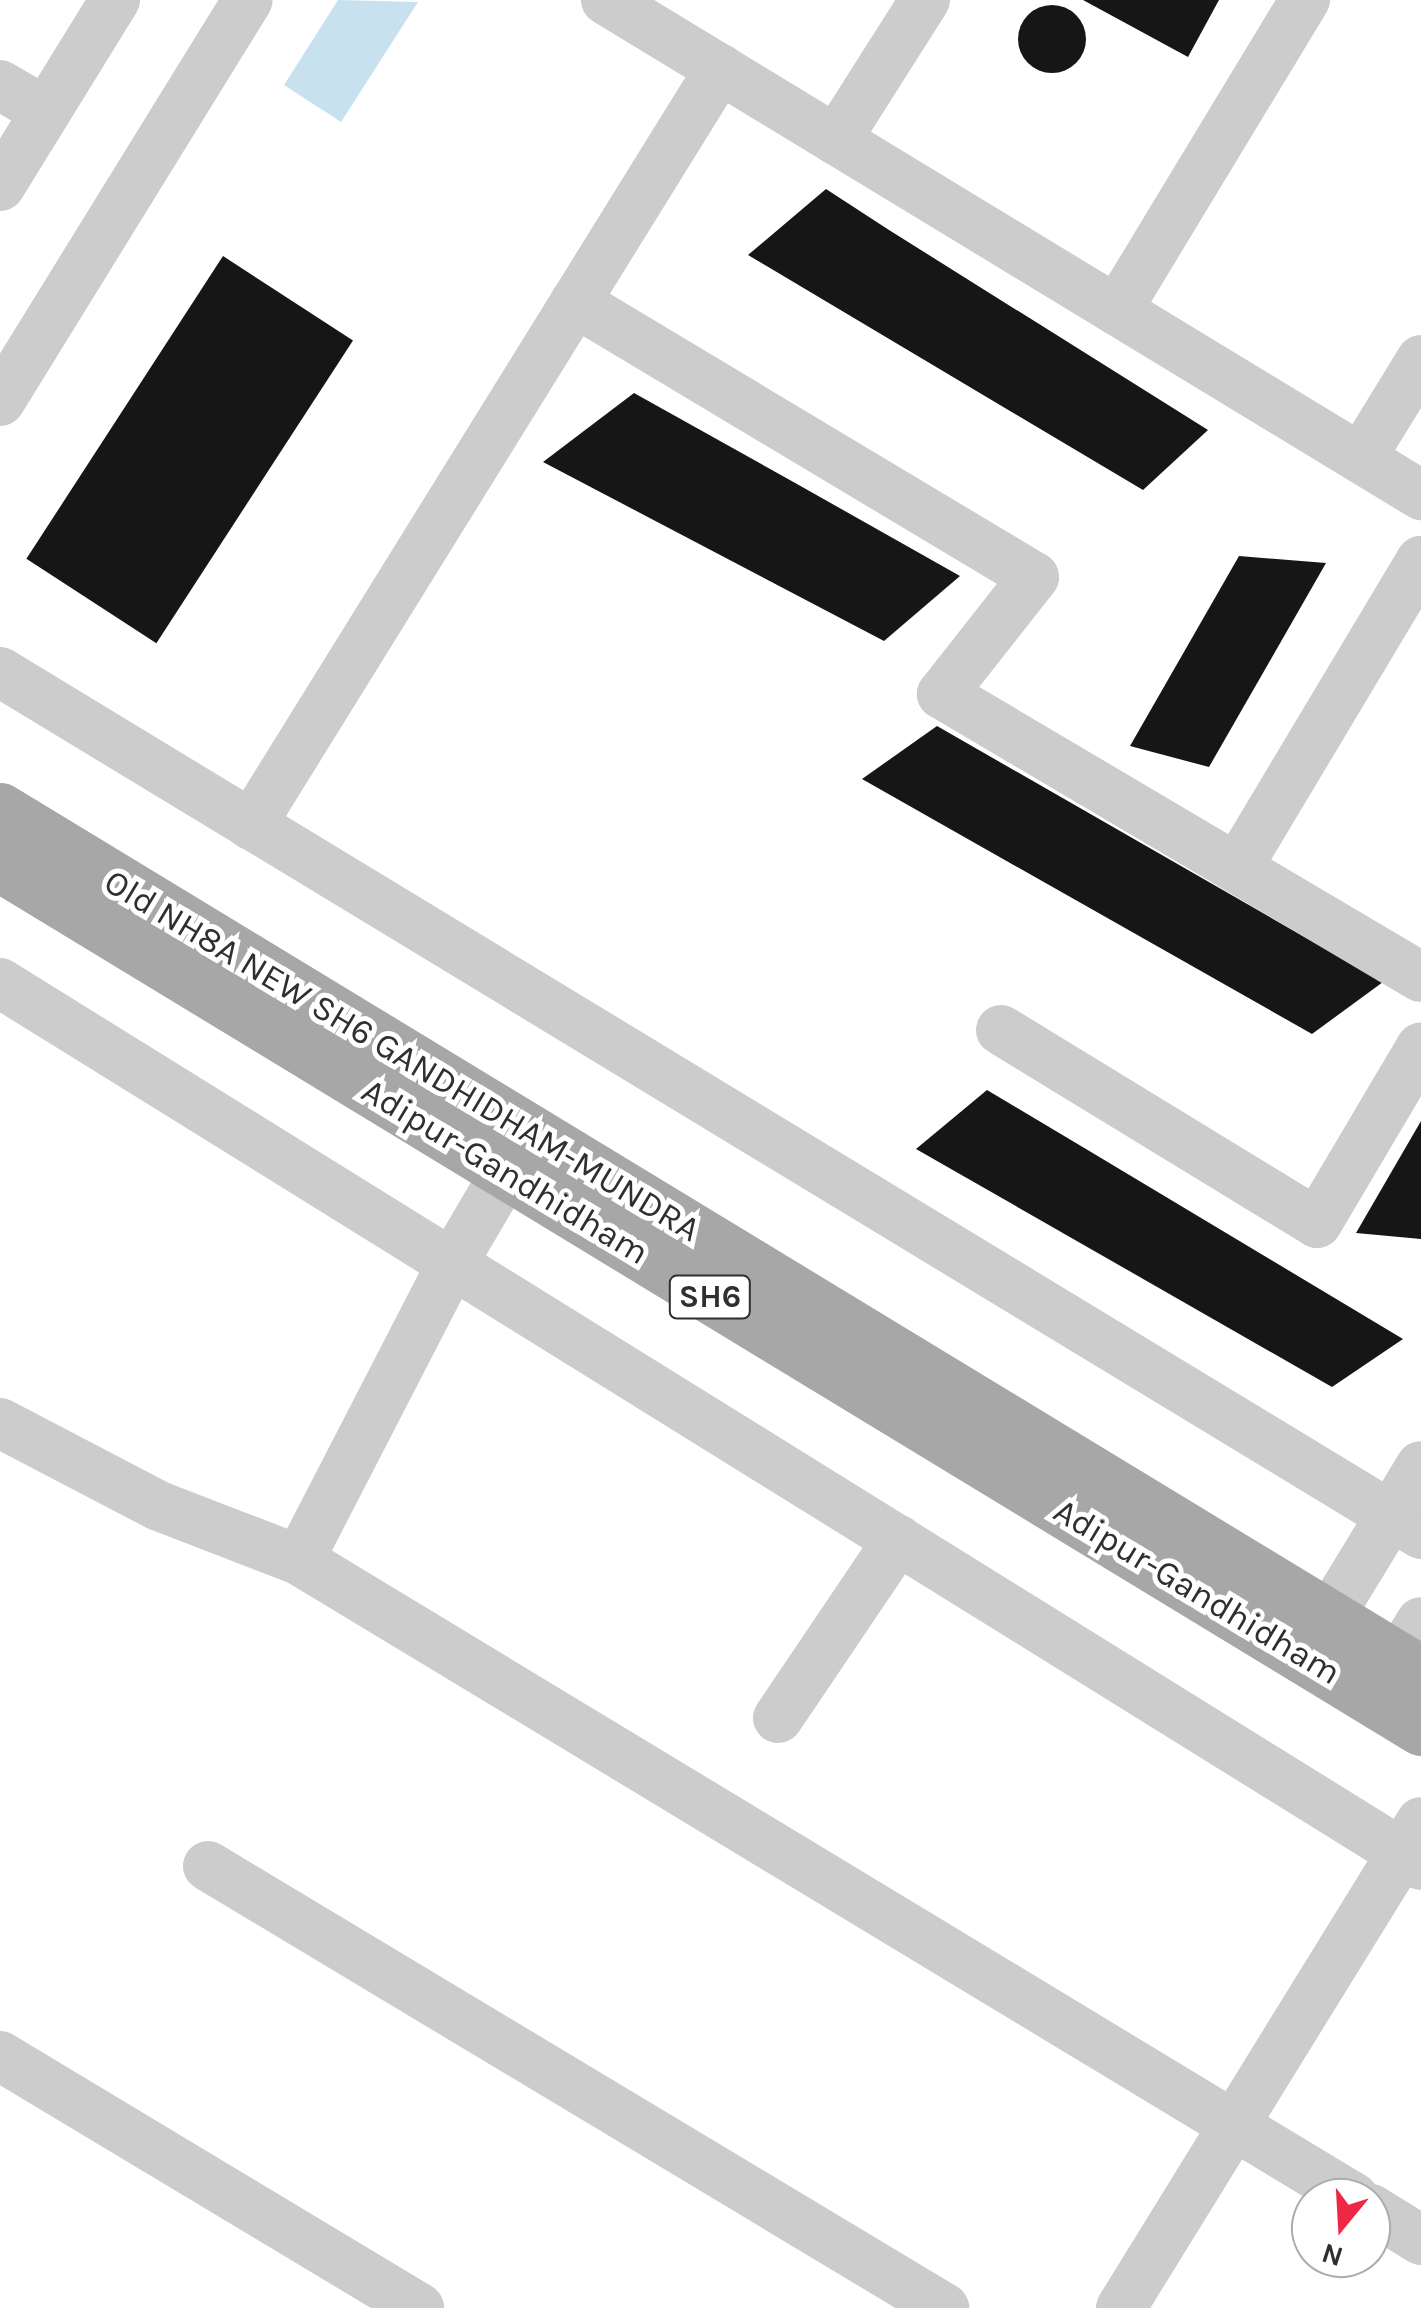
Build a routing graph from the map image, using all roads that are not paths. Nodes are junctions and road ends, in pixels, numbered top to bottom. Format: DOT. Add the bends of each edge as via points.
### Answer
graph roads {
  1 [pos="115,0"];
  2 [pos="248,0"];
  3 [pos="606,0"];
  4 [pos="925,0"];
  5 [pos="1305,0"];
  6 [pos="720,69"];
  7 [pos="0,84"];
  8 [pos="46,112"];
  9 [pos="836,140"];
  10 [pos="0,186"];
  11 [pos="574,302"];
  12 [pos="1118,310"];
  13 [pos="1421,360"];
  14 [pos="0,401"];
  15 [pos="1361,458"];
  16 [pos="1421,494"];
  17 [pos="1421,561"];
  18 [pos="0,672"];
  19 [pos="0,810"];
  20 [pos="251,825"];
  21 [pos="0,864"];
  22 [pos="1237,868"];
  23 [pos="1421,977"];
  24 [pos="0,984"];
  25 [pos="1001,1030"];
  26 [pos="1421,1047"];
  27 [pos="506,1172"];
  28 [pos="452,1264"];
  29 [pos="0,1423"];
  30 [pos="1421,1466"];
  31 [pos="1406,1525"];
  32 [pos="898,1540"];
  33 [pos="299,1560"];
  34 [pos="1316,1637"];
  35 [pos="1403,1664"];
  36 [pos="778,1718"];
  37 [pos="1421,1728"];
  38 [pos="1415,1846"];
  39 [pos="208,1866"];
  40 [pos="0,2056"];
  41 [pos="1234,2124"];
  42 [pos="1322,2178"];
  43 [pos="1391,2221"];
  44 [pos="1421,2240"];
  45 [pos="418,2308"];
  46 [pos="944,2308"];
  47 [pos="1121,2308"];
  1 -- 8 [label="street"];
  2 -- 14 [label="street"];
  3 -- 6 [label="street"];
  4 -- 9 [label="street"];
  5 -- 12 [label="street"];
  6 -- 9 [label="street"];
  6 -- 11 [label="street"];
  7 -- 8 [label="street"];
  8 -- 10 [label="street"];
  9 -- 12 [label="street"];
  11 -- 20 [label="street"];
  11 -- 22 [label="street" via="1034,577 942,694"];
  12 -- 15 [label="street"];
  13 -- 15 [label="street"];
  15 -- 16 [label="street"];
  17 -- 22 [label="street"];
  18 -- 20 [label="street"];
  19 -- 34 [label="main road, Old NH8A NEW SH6 GANDHIDHAM-MUNDRA / SH6"];
  20 -- 31 [label="street"];
  21 -- 27 [label="main road, Adipur-Gandhidham / SH6"];
  22 -- 23 [label="street"];
  24 -- 28 [label="street"];
  25 -- 26 [label="street" via="1316,1223"];
  27 -- 28 [label="street"];
  27 -- 34 [label="main road, Adipur-Gandhidham / SH6"];
  28 -- 32 [label="street"];
  28 -- 33 [label="street"];
  29 -- 33 [label="street" via="159,1506"];
  30 -- 31 [label="street"];
  31 -- 34 [label="street"];
  32 -- 36 [label="street"];
  32 -- 38 [label="street"];
  33 -- 41 [label="street"];
  34 -- 35 [label="main road, Old NH8A NEW SH6 GANDHIDHAM-MUNDRA / SH6"];
  35 -- 37 [label="main road, Adipur-Gandhidham / SH6"];
  38 -- 41 [label="street"];
  39 -- 46 [label="street"];
  40 -- 45 [label="street"];
  41 -- 42 [label="street"];
  41 -- 47 [label="street"];
  43 -- 44 [label="street"];
}
